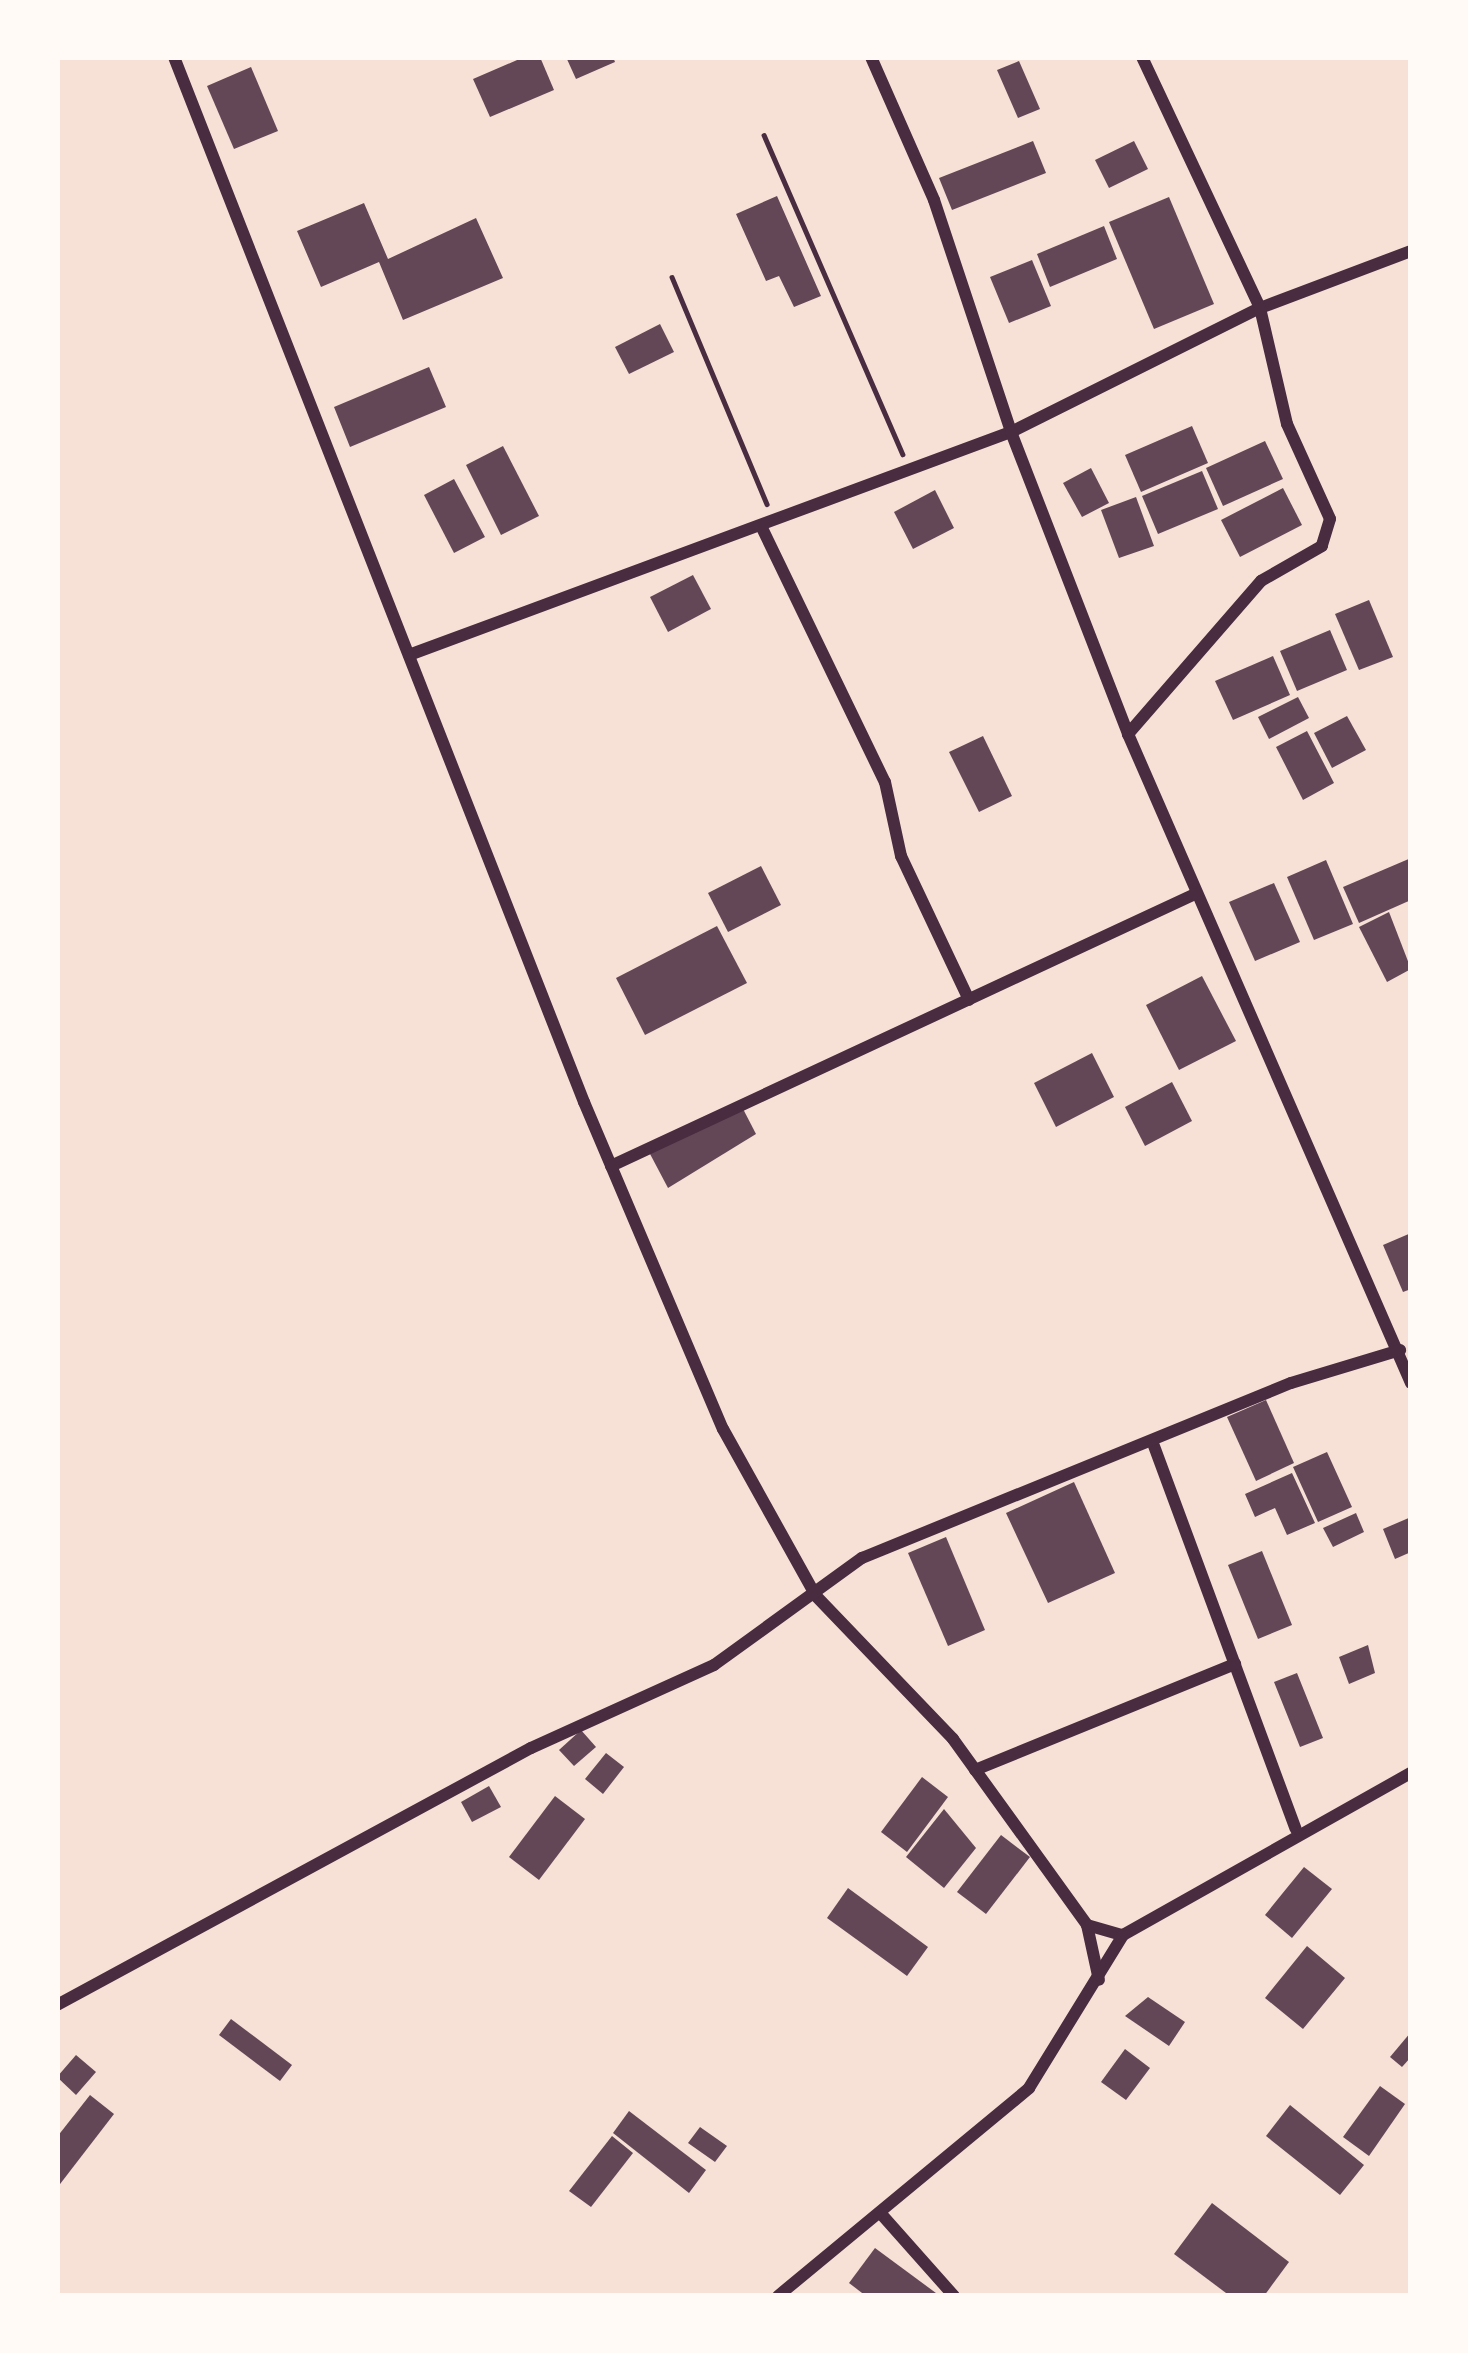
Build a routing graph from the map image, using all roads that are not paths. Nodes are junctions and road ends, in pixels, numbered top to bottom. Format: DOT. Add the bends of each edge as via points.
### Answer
graph roads {
  1 [pos="174,57"];
  2 [pos="871,57"];
  3 [pos="1142,57"];
  4 [pos="1411,250"];
  5 [pos="1260,308"];
  6 [pos="1011,432"];
  7 [pos="770,527"];
  8 [pos="409,655"];
  9 [pos="1128,734"];
  10 [pos="1195,894"];
  11 [pos="969,1000"];
  12 [pos="611,1166"];
  13 [pos="1400,1350"];
  14 [pos="1411,1383"];
  15 [pos="1154,1446"];
  16 [pos="816,1596"];
  17 [pos="1235,1664"];
  18 [pos="975,1770"];
  19 [pos="1411,1773"];
  20 [pos="1297,1829"];
  21 [pos="1087,1925"];
  22 [pos="1123,1935"];
  23 [pos="1100,1981"];
  24 [pos="57,2005"];
  25 [pos="883,2216"];
  26 [pos="778,2296"];
  27 [pos="954,2296"];
  1 -- 8 [label="street"];
  2 -- 6 [label="street" via="934,200"];
  3 -- 5 [label="street"];
  4 -- 5 [label="street"];
  5 -- 6 [label="street"];
  5 -- 9 [label="street" via="1287,424 1330,519 1322,546 1261,581"];
  6 -- 7 [label="street"];
  6 -- 9 [label="street"];
  7 -- 8 [label="street"];
  7 -- 11 [label="street" via="885,782 902,856"];
  8 -- 12 [label="street"];
  9 -- 10 [label="street"];
  10 -- 11 [label="street"];
  10 -- 13 [label="street"];
  11 -- 12 [label="street"];
  12 -- 16 [label="street" via="723,1430"];
  13 -- 14 [label="street"];
  13 -- 15 [label="street" via="1291,1383"];
  15 -- 16 [label="street" via="862,1558"];
  15 -- 17 [label="street"];
  16 -- 18 [label="street"];
  16 -- 24 [label="street" via="714,1665 531,1748"];
  17 -- 18 [label="street"];
  17 -- 20 [label="street"];
  18 -- 21 [label="street"];
  19 -- 20 [label="street"];
  20 -- 22 [label="street"];
  21 -- 22 [label="street"];
  21 -- 23 [label="street"];
  22 -- 23 [label="street"];
  23 -- 25 [label="street" via="1029,2088"];
  25 -- 26 [label="street" via="859,2219"];
  25 -- 27 [label="street"];
}
